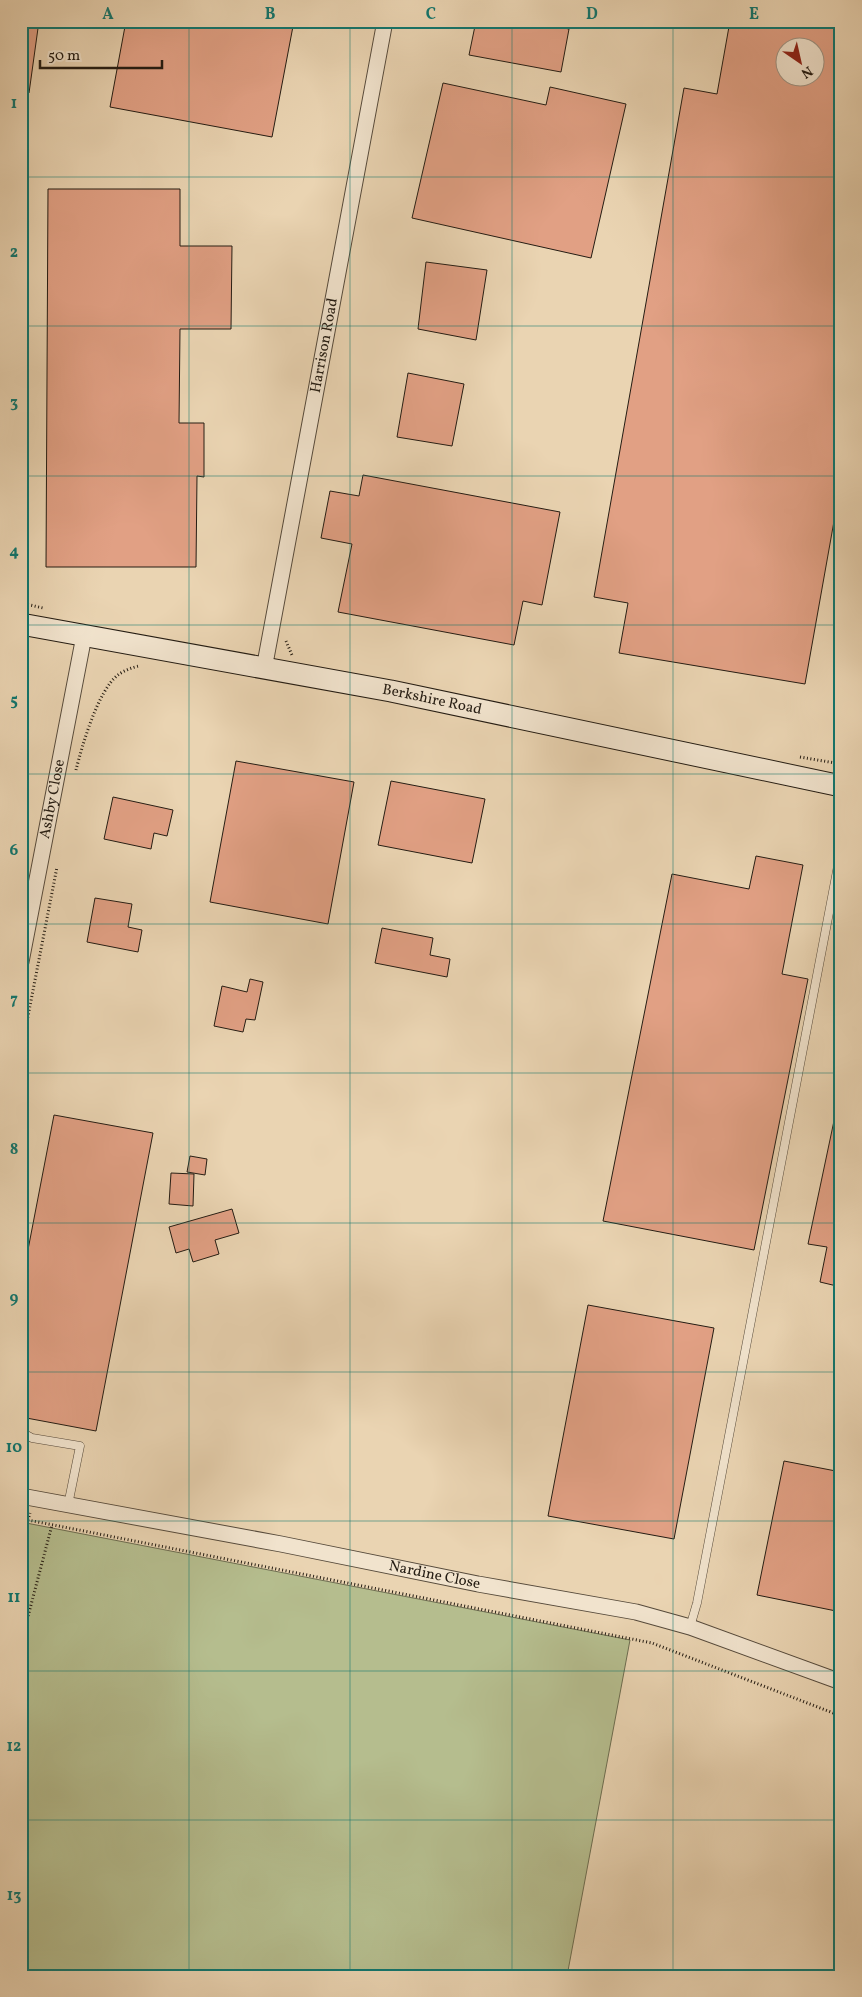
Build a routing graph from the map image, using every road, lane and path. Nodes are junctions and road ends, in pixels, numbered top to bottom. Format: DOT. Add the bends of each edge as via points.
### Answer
graph roads {
  1 [pos="385,21"];
  2 [pos="21,603"];
  3 [pos="37,606"];
  4 [pos="21,624"];
  5 [pos="84,636"];
  6 [pos="144,665"];
  7 [pos="264,670"];
  8 [pos="74,778"];
  9 [pos="841,786"];
  10 [pos="841,850"];
  11 [pos="57,866"];
  12 [pos="21,962"];
  13 [pos="21,1052"];
  14 [pos="21,1432"];
  15 [pos="21,1496"];
  16 [pos="68,1505"];
  17 [pos="28,1520"];
  18 [pos="52,1524"];
  19 [pos="690,1627"];
  20 [pos="21,1643"];
  21 [pos="841,1682"];
  22 [pos="841,1716"];
  1 -- 7 [label="street, Harrison Road"];
  2 -- 3 [label="path"];
  4 -- 5 [label="main road, Berkshire Road"];
  5 -- 7 [label="main road, Berkshire Road"];
  5 -- 12 [label="street, Ashby Close"];
  6 -- 8 [label="path" via="118,674 108,686 94,714"];
  7 -- 9 [label="main road, Berkshire Road" via="391,691"];
  10 -- 19 [label="lane"];
  11 -- 13 [label="path"];
  14 -- 16 [label="lane" via="32,1438 80,1446"];
  15 -- 16 [label="street, Nardine Close"];
  16 -- 19 [label="street, Nardine Close" via="636,1612"];
  17 -- 18 [label="path"];
  18 -- 20 [label="path"];
  18 -- 22 [label="path" via="652,1643"];
  19 -- 21 [label="street, Nardine Close"];
}
